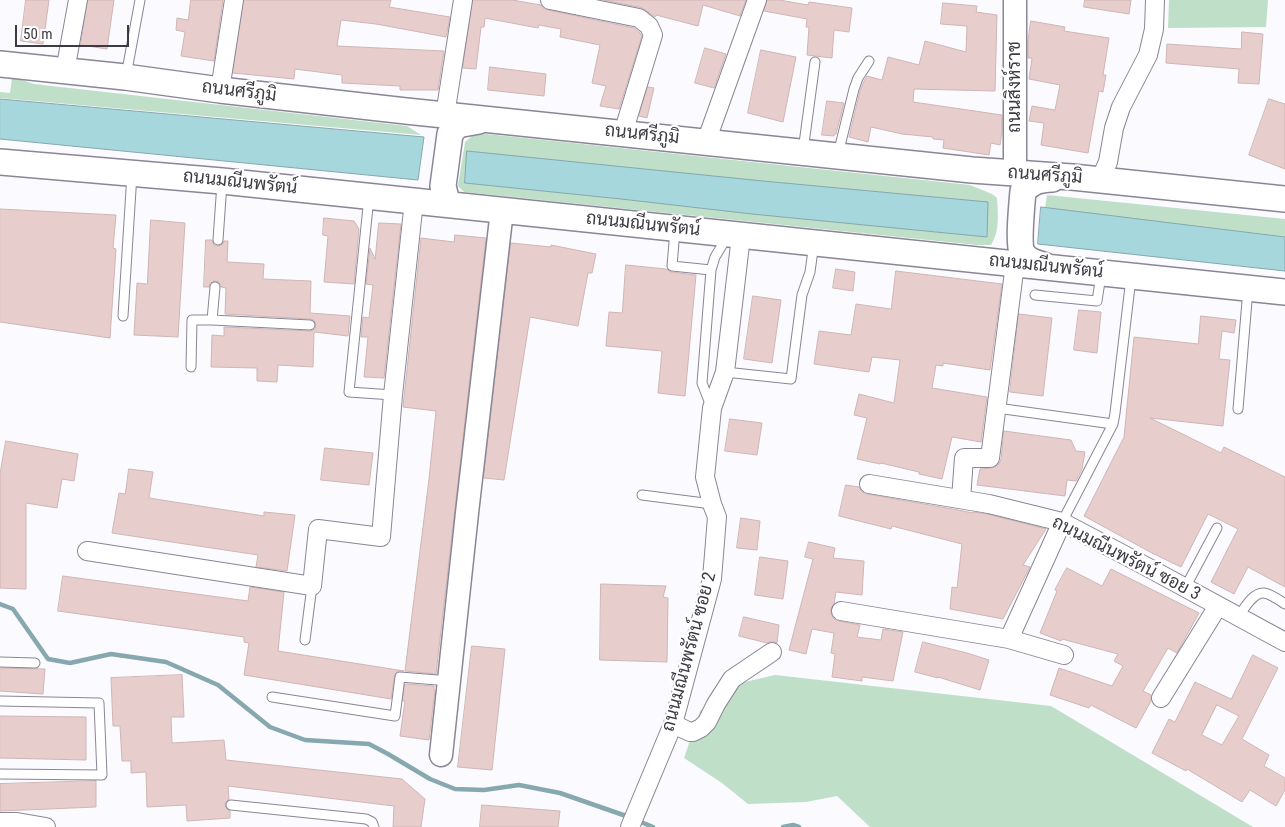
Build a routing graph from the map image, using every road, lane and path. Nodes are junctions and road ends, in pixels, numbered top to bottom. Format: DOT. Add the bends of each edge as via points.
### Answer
graph roads {
  1 [pos="78,0"];
  2 [pos="140,0"];
  3 [pos="234,0"];
  4 [pos="463,0"];
  5 [pos="551,0"];
  6 [pos="757,0"];
  7 [pos="1015,0"];
  8 [pos="1155,0"];
  9 [pos="869,61"];
  10 [pos="815,62"];
  11 [pos="0,64"];
  12 [pos="65,71"];
  13 [pos="125,77"];
  14 [pos="220,90"];
  15 [pos="444,128"];
  16 [pos="623,133"];
  17 [pos="706,142"];
  18 [pos="803,152"];
  19 [pos="837,156"];
  20 [pos="0,162"];
  21 [pos="132,174"];
  22 [pos="1100,180"];
  23 [pos="222,181"];
  24 [pos="1017,186"];
  25 [pos="369,196"];
  26 [pos="428,196"];
  27 [pos="1285,199"];
  28 [pos="502,210"];
  29 [pos="675,229"];
  30 [pos="735,235"];
  31 [pos="218,240"];
  32 [pos="814,243"];
  33 [pos="1016,249"];
  34 [pos="711,270"];
  35 [pos="1101,273"];
  36 [pos="1132,276"];
  37 [pos="215,287"];
  38 [pos="1248,288"];
  39 [pos="1285,292"];
  40 [pos="1035,295"];
  41 [pos="123,316"];
  42 [pos="212,320"];
  43 [pos="310,325"];
  44 [pos="191,367"];
  45 [pos="725,372"];
  46 [pos="393,395"];
  47 [pos="712,408"];
  48 [pos="997,408"];
  49 [pos="1238,409"];
  50 [pos="1113,424"];
  51 [pos="869,484"];
  52 [pos="642,495"];
  53 [pos="961,499"];
  54 [pos="712,504"];
  55 [pos="1062,522"];
  56 [pos="1217,528"];
  57 [pos="87,550"];
  58 [pos="312,586"];
  59 [pos="1186,588"];
  60 [pos="1285,604"];
  61 [pos="1218,606"];
  62 [pos="841,611"];
  63 [pos="1238,617"];
  64 [pos="1009,639"];
  65 [pos="305,640"];
  66 [pos="1285,642"];
  67 [pos="772,652"];
  68 [pos="1064,655"];
  69 [pos="0,662"];
  70 [pos="35,663"];
  71 [pos="450,681"];
  72 [pos="272,697"];
  73 [pos="1161,698"];
  74 [pos="0,701"];
  75 [pos="674,724"];
  76 [pos="441,755"];
  77 [pos="0,774"];
  78 [pos="231,805"];
  79 [pos="633,820"];
  80 [pos="0,822"];
  81 [pos="46,827"];
  82 [pos="374,827"];
  1 -- 12 [label="street"];
  2 -- 13 [label="lane"];
  3 -- 14 [label="street"];
  4 -- 15 [label="street"];
  5 -- 16 [label="street" via="639,18 649,26 653,35"];
  6 -- 17 [label="street"];
  7 -- 24 [label="street, ถนนสิงห์ราช"];
  8 -- 22 [label="street" via="1154,29 1148,56 1121,107 1108,162"];
  9 -- 19 [label="lane" via="854,89"];
  10 -- 18 [label="lane"];
  11 -- 12 [label="main road, ถนนศรีภูมิ"];
  12 -- 13 [label="main road, ถนนศรีภูมิ"];
  13 -- 14 [label="main road, ถนนศรีภูมิ"];
  14 -- 15 [label="main road, ถนนศรีภูมิ" via="419,112"];
  15 -- 16 [label="main road, ถนนศรีภูมิ" via="487,120"];
  15 -- 26 [label="main road"];
  16 -- 17 [label="main road, ถนนศรีภูมิ"];
  17 -- 18 [label="main road, ถนนศรีภูมิ"];
  18 -- 19 [label="main road, ถนนศรีภูมิ"];
  19 -- 24 [label="main road, ถนนศรีภูมิ" via="972,170"];
  20 -- 21 [label="main road, ถนนมณีนพรัตน์"];
  21 -- 23 [label="main road, ถนนมณีนพรัตน์"];
  21 -- 41 [label="lane"];
  22 -- 24 [label="main road, ถนนศรีภูมิ" via="1072,177"];
  22 -- 27 [label="main road, ถนนศรีภูมิ"];
  23 -- 25 [label="main road, ถนนมณีนพรัตน์"];
  23 -- 31 [label="lane"];
  24 -- 33 [label="main road"];
  25 -- 26 [label="main road, ถนนมณีนพรัตน์"];
  25 -- 46 [label="lane" via="349,392"];
  26 -- 28 [label="main road, ถนนมณีนพรัตน์"];
  26 -- 46 [label="street"];
  28 -- 29 [label="main road, ถนนมณีนพรัตน์"];
  28 -- 71 [label="street"];
  29 -- 30 [label="main road, ถนนมณีนพรัตน์"];
  29 -- 34 [label="lane" via="672,266"];
  30 -- 32 [label="main road, ถนนมณีนพรัตน์"];
  30 -- 34 [label="lane" via="715,257"];
  30 -- 45 [label="street, ถนนมณีนพรัตน์ ซอย 2"];
  32 -- 33 [label="main road, ถนนมณีนพรัตน์" via="976,260"];
  32 -- 45 [label="lane" via="810,272 802,295 791,379"];
  33 -- 35 [label="main road, ถนนมณีนพรัตน์" via="1030,260 1050,268"];
  33 -- 48 [label="street"];
  34 -- 47 [label="lane" via="702,383"];
  35 -- 36 [label="main road, ถนนมณีนพรัตน์"];
  35 -- 40 [label="lane" via="1097,301"];
  36 -- 38 [label="main road, ถนนมณีนพรัตน์"];
  36 -- 50 [label="lane"];
  37 -- 42 [label="lane"];
  38 -- 39 [label="main road, ถนนมณีนพรัตน์"];
  38 -- 49 [label="lane"];
  42 -- 43 [label="lane"];
  42 -- 44 [label="lane" via="192,320"];
  45 -- 47 [label="street, ถนนมณีนพรัตน์ ซอย 2"];
  46 -- 58 [label="street" via="381,536 318,529"];
  47 -- 54 [label="street, ถนนมณีนพรัตน์ ซอย 2" via="705,477"];
  48 -- 50 [label="lane"];
  48 -- 53 [label="street" via="990,458 964,458"];
  50 -- 55 [label="lane"];
  51 -- 53 [label="street, ถนนมณีนพรัตน์ ซอย 3"];
  52 -- 54 [label="lane"];
  53 -- 55 [label="street, ถนนมณีนพรัตน์ ซอย 3"];
  54 -- 75 [label="street, ถนนมณีนพรัตน์ ซอย 2" via="717,517 712,579"];
  55 -- 59 [label="street, ถนนมณีนพรัตน์ ซอย 3"];
  55 -- 64 [label="street"];
  56 -- 59 [label="lane"];
  57 -- 58 [label="street"];
  58 -- 65 [label="lane"];
  59 -- 61 [label="street, ถนนมณีนพรัตน์ ซอย 3"];
  60 -- 63 [label="lane" via="1260,593"];
  61 -- 63 [label="street, ถนนมณีนพรัตน์ ซอย 3"];
  61 -- 73 [label="street"];
  62 -- 64 [label="street"];
  63 -- 66 [label="street, ถนนมณีนพรัตน์ ซอย 3"];
  64 -- 68 [label="street"];
  67 -- 75 [label="street" via="732,679 701,728 690,732"];
  69 -- 70 [label="lane"];
  71 -- 72 [label="lane" via="400,677 395,716"];
  71 -- 76 [label="street"];
  74 -- 77 [label="lane" via="99,703 102,775"];
  75 -- 79 [label="street, ถนนมณีนพรัตน์ ซอย 2"];
  78 -- 82 [label="lane" via="366,818"];
  80 -- 81 [label="street"];
}
